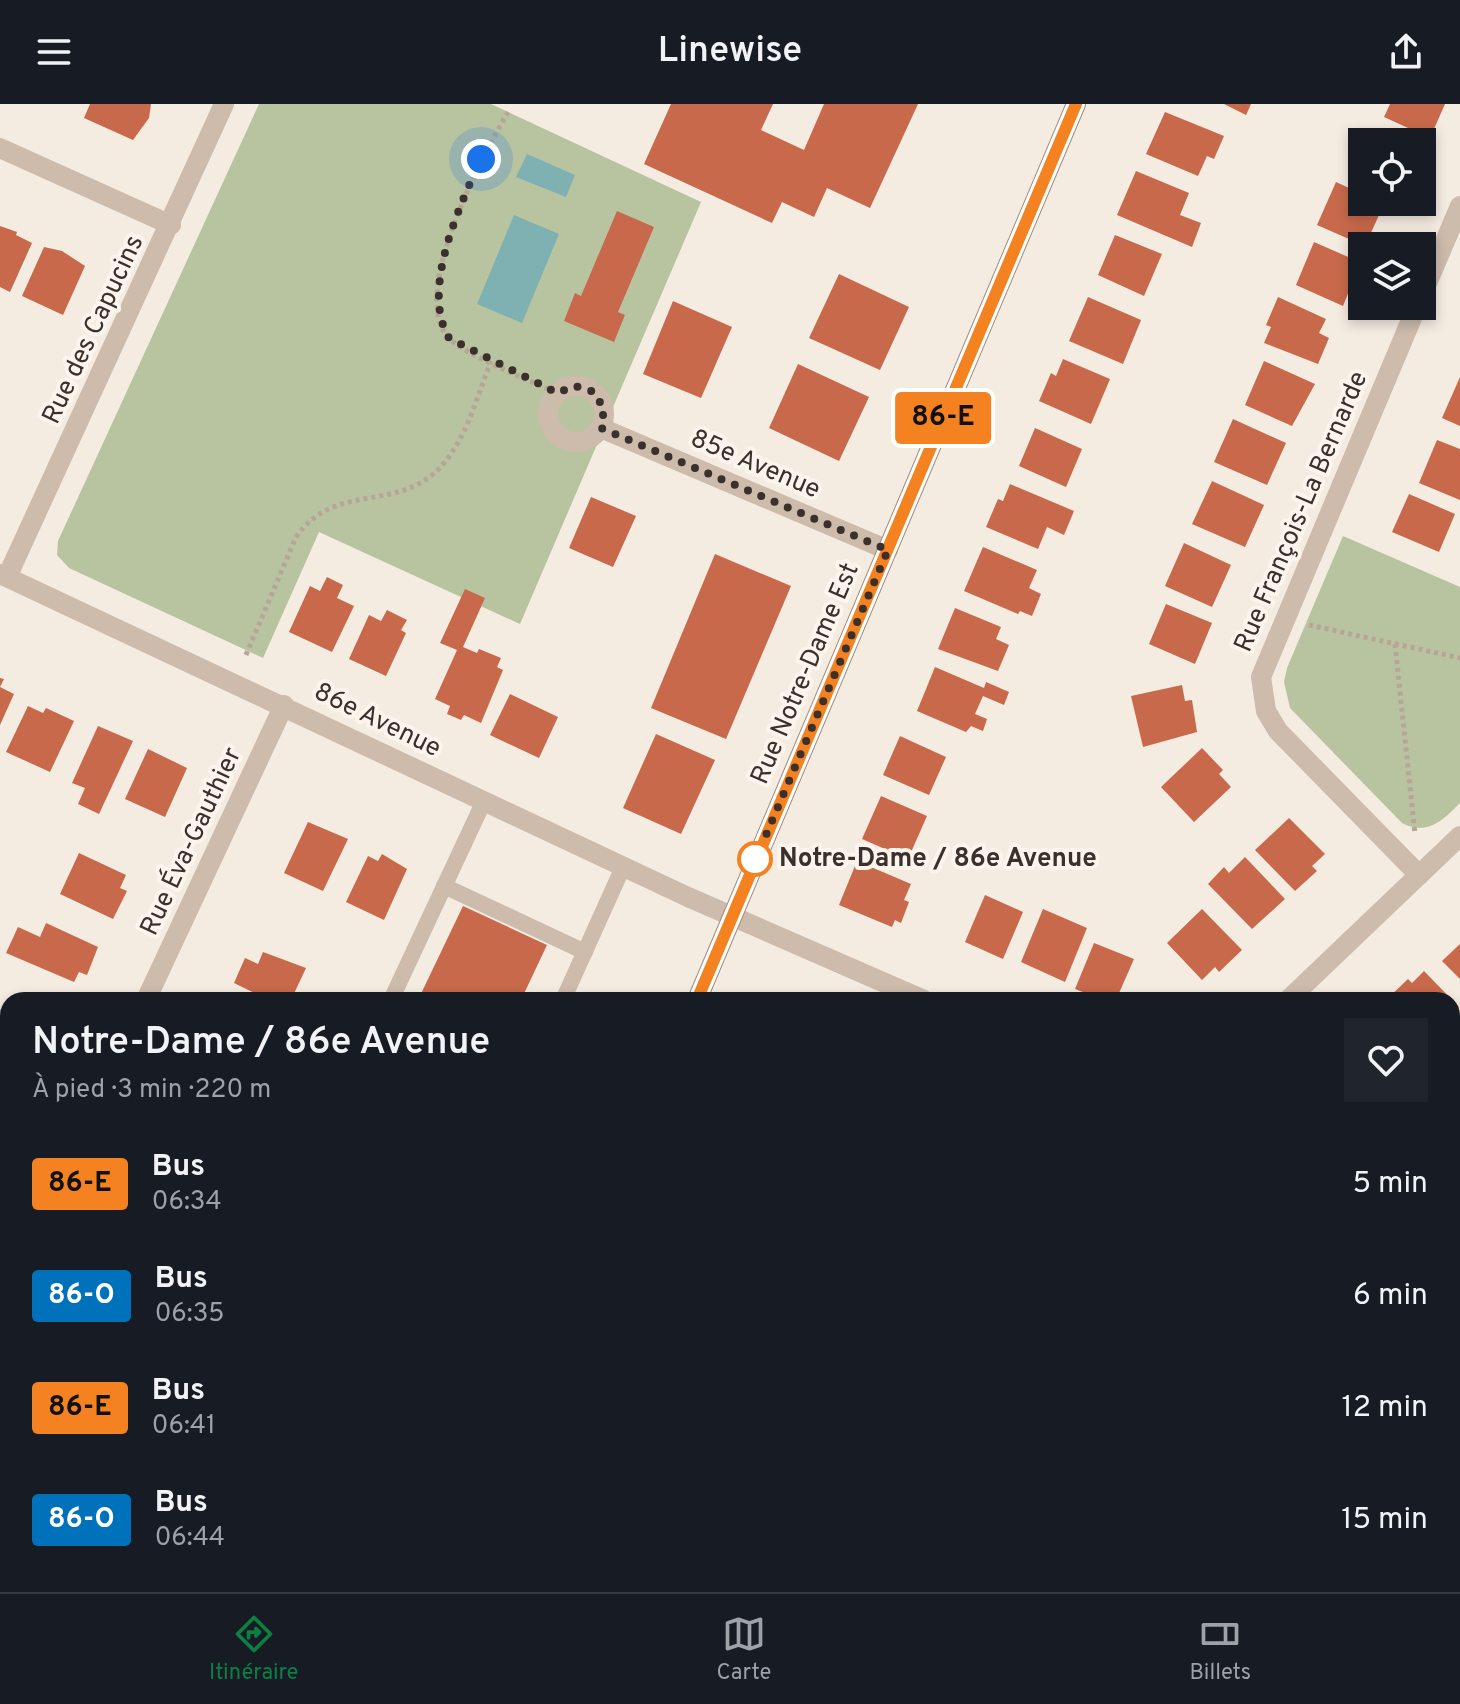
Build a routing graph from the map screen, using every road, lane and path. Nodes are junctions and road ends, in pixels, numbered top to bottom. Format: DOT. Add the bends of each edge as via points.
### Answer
graph roads {
  1 [pos="224,104"];
  2 [pos="1076,104"];
  3 [pos="508,112"];
  4 [pos="0,148"];
  5 [pos="1460,206"];
  6 [pos="171,225"];
  7 [pos="1436,262"];
  8 [pos="1411,320"];
  9 [pos="491,361"];
  10 [pos="557,393"];
  11 [pos="601,428"];
  12 [pos="888,550"];
  13 [pos="4,575"];
  14 [pos="1283,620"];
  15 [pos="1395,644"];
  16 [pos="246,655"];
  17 [pos="1460,658"];
  18 [pos="284,705"];
  19 [pos="484,801"];
  20 [pos="1460,836"];
  21 [pos="623,867"];
  22 [pos="1419,875"];
  23 [pos="444,886"];
  24 [pos="732,916"];
  25 [pos="585,952"];
  26 [pos="150,992"];
  27 [pos="395,992"];
  28 [pos="567,992"];
  29 [pos="700,992"];
  30 [pos="906,992"];
  31 [pos="1296,992"];
  1 -- 6 [label="street, Rue des Capucins"];
  2 -- 12 [label="main road, Rue Notre-Dame Est"];
  3 -- 9 [label="path" via="464,196 447,249 438,303 440,323 449,338"];
  4 -- 6 [label="street"];
  5 -- 7 [label="street"];
  6 -- 13 [label="street, Rue des Capucins"];
  8 -- 14 [label="street, Rue François-La Bernarde"];
  9 -- 10 [label="path"];
  9 -- 16 [label="path" via="459,440 433,474 416,485 335,504 306,524"];
  10 -- 11 [label="street" via="575,386 594,392 604,409"];
  10 -- 11 [label="street" via="548,408 554,434 579,443"];
  11 -- 12 [label="street, 85e Avenue"];
  12 -- 24 [label="main road, Rue Notre-Dame Est"];
  13 -- 18 [label="street, 86e Avenue"];
  14 -- 15 [label="path"];
  14 -- 22 [label="street, Rue François-La Bernarde" via="1261,677 1266,711 1278,731"];
  15 -- 17 [label="path"];
  15 -- 22 [label="path"];
  18 -- 19 [label="street, 86e Avenue"];
  18 -- 26 [label="street, Rue Éva-Gauthier"];
  19 -- 21 [label="street, 86e Avenue"];
  19 -- 23 [label="lane"];
  20 -- 22 [label="street"];
  21 -- 24 [label="street, 86e Avenue"];
  21 -- 25 [label="lane"];
  22 -- 31 [label="street"];
  23 -- 25 [label="lane"];
  23 -- 27 [label="lane"];
  24 -- 29 [label="main road, Rue Notre-Dame Est"];
  24 -- 30 [label="street, 86e Avenue"];
  25 -- 28 [label="lane"];
}
